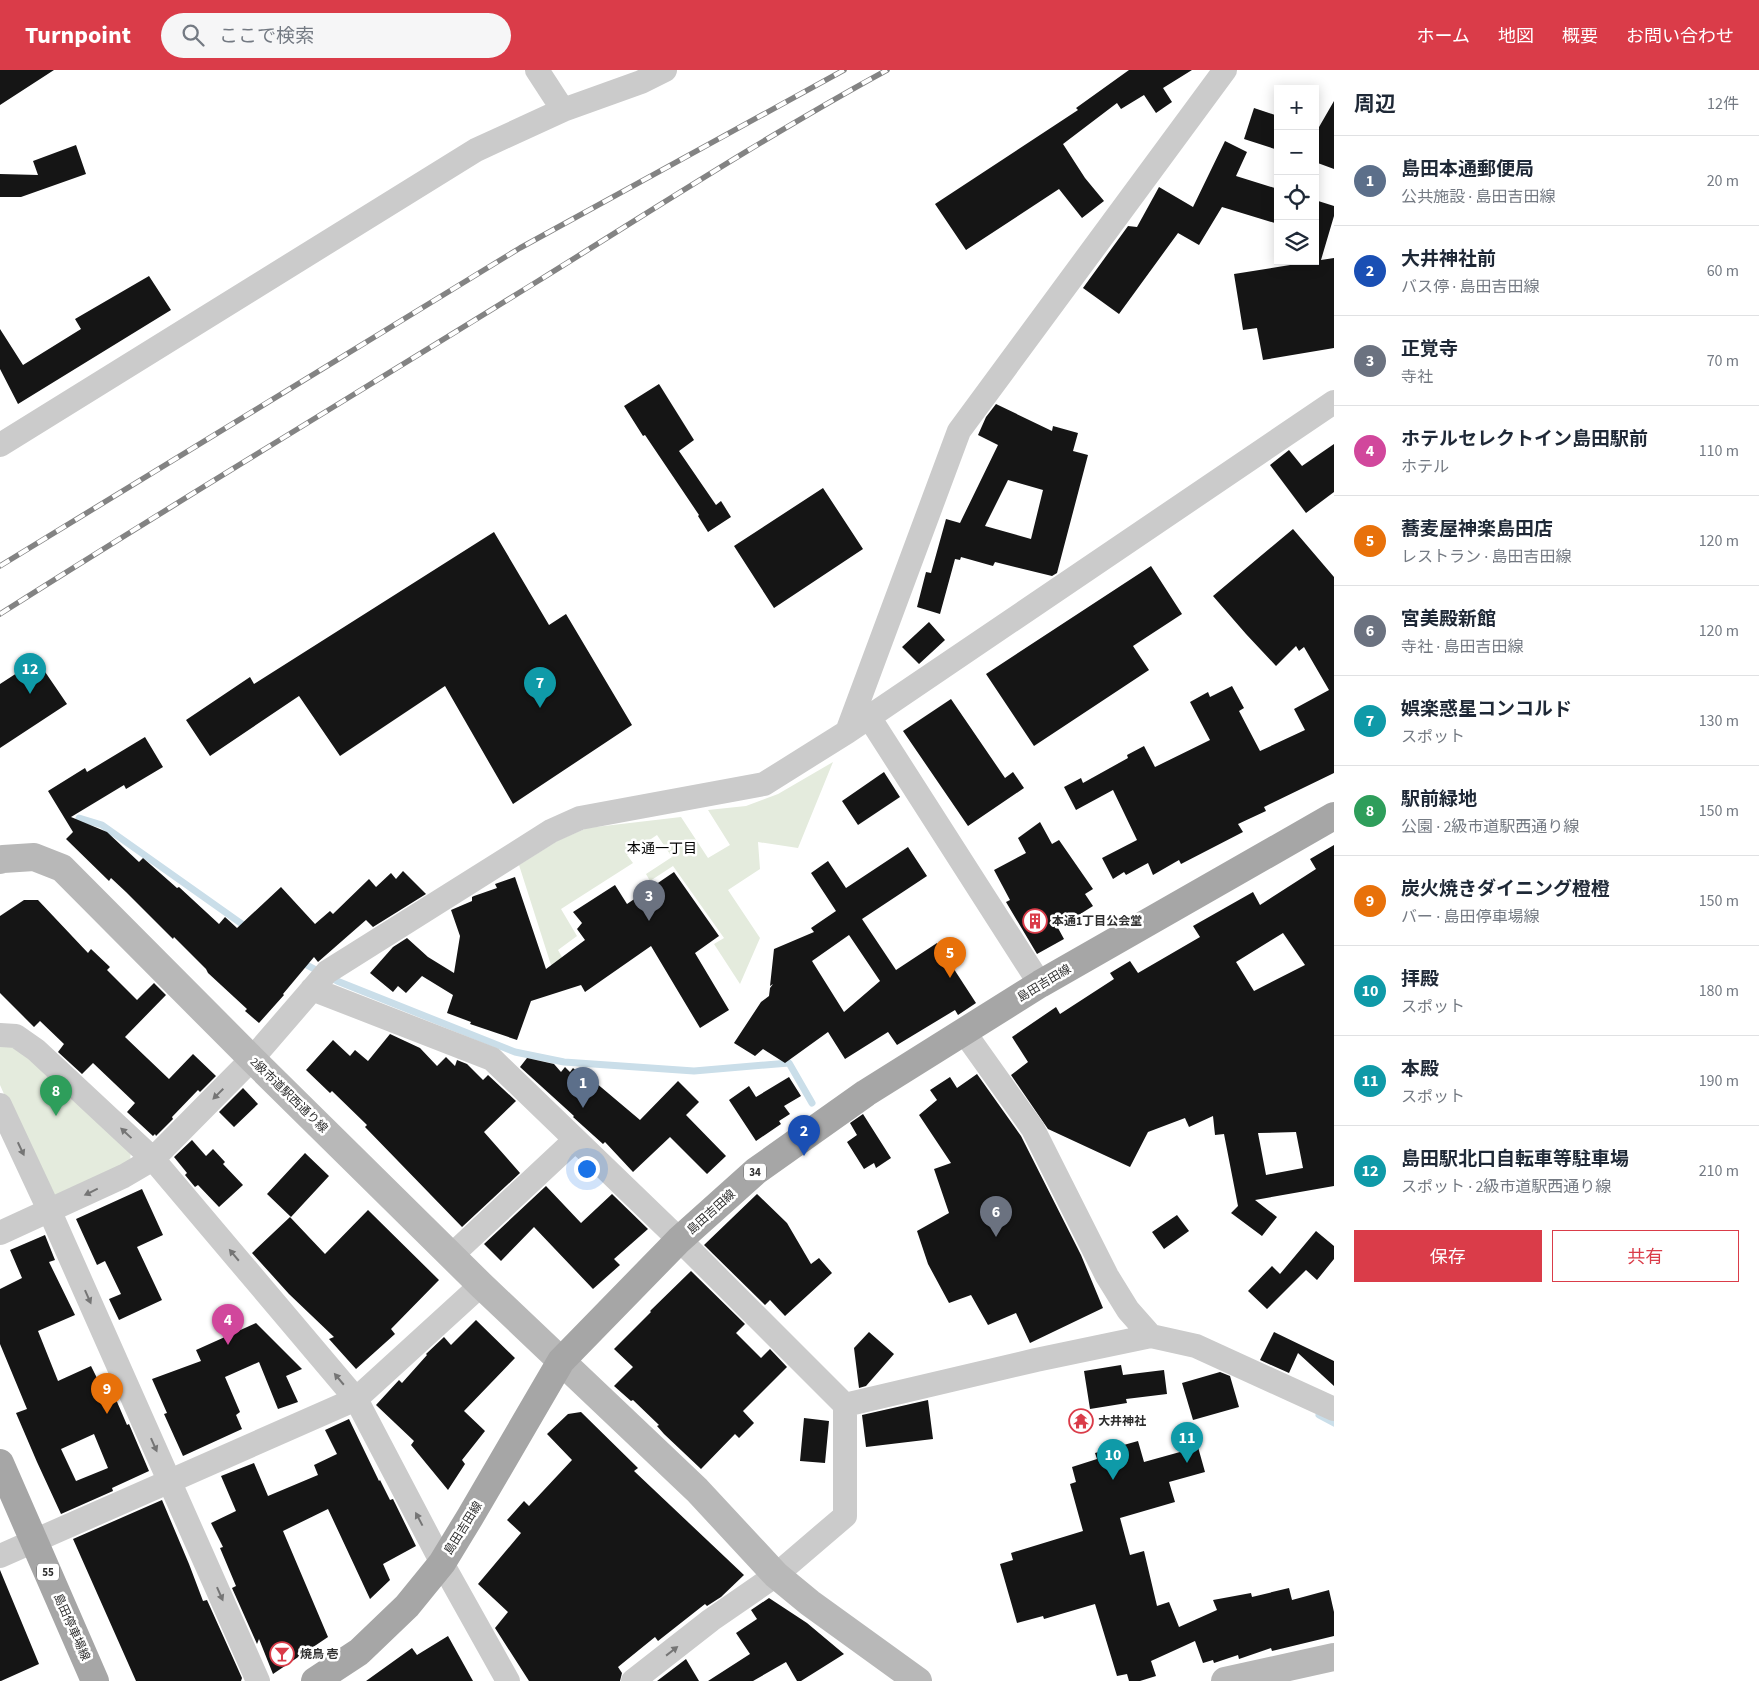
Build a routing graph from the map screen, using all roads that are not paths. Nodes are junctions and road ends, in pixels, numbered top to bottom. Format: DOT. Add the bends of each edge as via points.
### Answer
graph roads {
  1 [pos="538,70"];
  2 [pos="665,70"];
  3 [pos="1225,70"];
  4 [pos="563,110"];
  5 [pos="1334,402"];
  6 [pos="0,445"];
  7 [pos="869,717"];
  8 [pos="847,732"];
  9 [pos="1334,816"];
  10 [pos="2,860"];
  11 [pos="1040,984"];
  12 [pos="312,989"];
  13 [pos="964,1032"];
  14 [pos="1,1034"];
  15 [pos="252,1059"];
  16 [pos="0,1105"];
  17 [pos="575,1140"];
  18 [pos="153,1159"];
  19 [pos="50,1212"];
  20 [pos="0,1233"];
  21 [pos="680,1240"];
  22 [pos="452,1255"];
  23 [pos="482,1284"];
  24 [pos="1151,1336"];
  25 [pos="561,1361"];
  26 [pos="356,1399"];
  27 [pos="845,1405"];
  28 [pos="1334,1408"];
  29 [pos="0,1463"];
  30 [pos="170,1481"];
  31 [pos="34,1541"];
  32 [pos="0,1556"];
  33 [pos="442,1562"];
  34 [pos="776,1576"];
  35 [pos="1334,1656"];
  36 [pos="95,1681"];
  37 [pos="258,1681"];
  38 [pos="315,1681"];
  39 [pos="508,1681"];
  40 [pos="633,1681"];
  41 [pos="918,1681"];
  42 [pos="1225,1681"];
  1 -- 4 [label="street"];
  2 -- 4 [label="street"];
  3 -- 8 [label="street" via="959,431"];
  4 -- 6 [label="street" via="476,150"];
  5 -- 7 [label="street"];
  7 -- 8 [label="street"];
  7 -- 11 [label="street"];
  8 -- 12 [label="street" via="764,784 580,818 551,831 326,972"];
  9 -- 11 [label="main road, 島田吉田線 / 34"];
  10 -- 15 [label="street, 2級市道駅西通り線" via="34,857 62,868"];
  11 -- 13 [label="main road, 島田吉田線 / 34"];
  12 -- 15 [label="street"];
  12 -- 17 [label="street" via="492,1059"];
  13 -- 21 [label="main road, 島田吉田線 / 34" via="866,1093 780,1153"];
  13 -- 24 [label="street" via="1033,1129 1107,1276 1128,1310"];
  18 -- 14 [label="street, one-way" via="36,1050 16,1036"];
  15 -- 18 [label="street, one-way"];
  15 -- 22 [label="street, 2級市道駅西通り線"];
  16 -- 19 [label="street, one-way"];
  17 -- 21 [label="street"];
  17 -- 22 [label="street"];
  18 -- 19 [label="street, one-way"];
  26 -- 18 [label="street, one-way"];
  19 -- 20 [label="street"];
  19 -- 30 [label="street, one-way"];
  21 -- 25 [label="main road, 島田吉田線 / 34"];
  21 -- 27 [label="street"];
  22 -- 23 [label="street, 2級市道駅西通り線"];
  23 -- 25 [label="street, 2級市道駅西通り線"];
  23 -- 26 [label="street"];
  24 -- 27 [label="street"];
  24 -- 28 [label="street" via="1196,1346"];
  25 -- 33 [label="main road, 島田吉田線 / 34"];
  25 -- 34 [label="street, 2級市道駅西通り線" via="697,1490"];
  26 -- 30 [label="street"];
  33 -- 26 [label="street, one-way"];
  27 -- 34 [label="street" via="845,1516"];
  29 -- 31 [label="main road, 島田停車場線 / 55"];
  30 -- 31 [label="street"];
  30 -- 37 [label="street, one-way"];
  31 -- 32 [label="street"];
  31 -- 36 [label="main road, 島田停車場線 / 55"];
  33 -- 38 [label="main road, 島田吉田線 / 34" via="407,1606 359,1652"];
  33 -- 39 [label="street"];
  40 -- 34 [label="street, one-way"];
  34 -- 41 [label="street, 2級市道駅西通り線"];
  35 -- 42 [label="street"];
}
